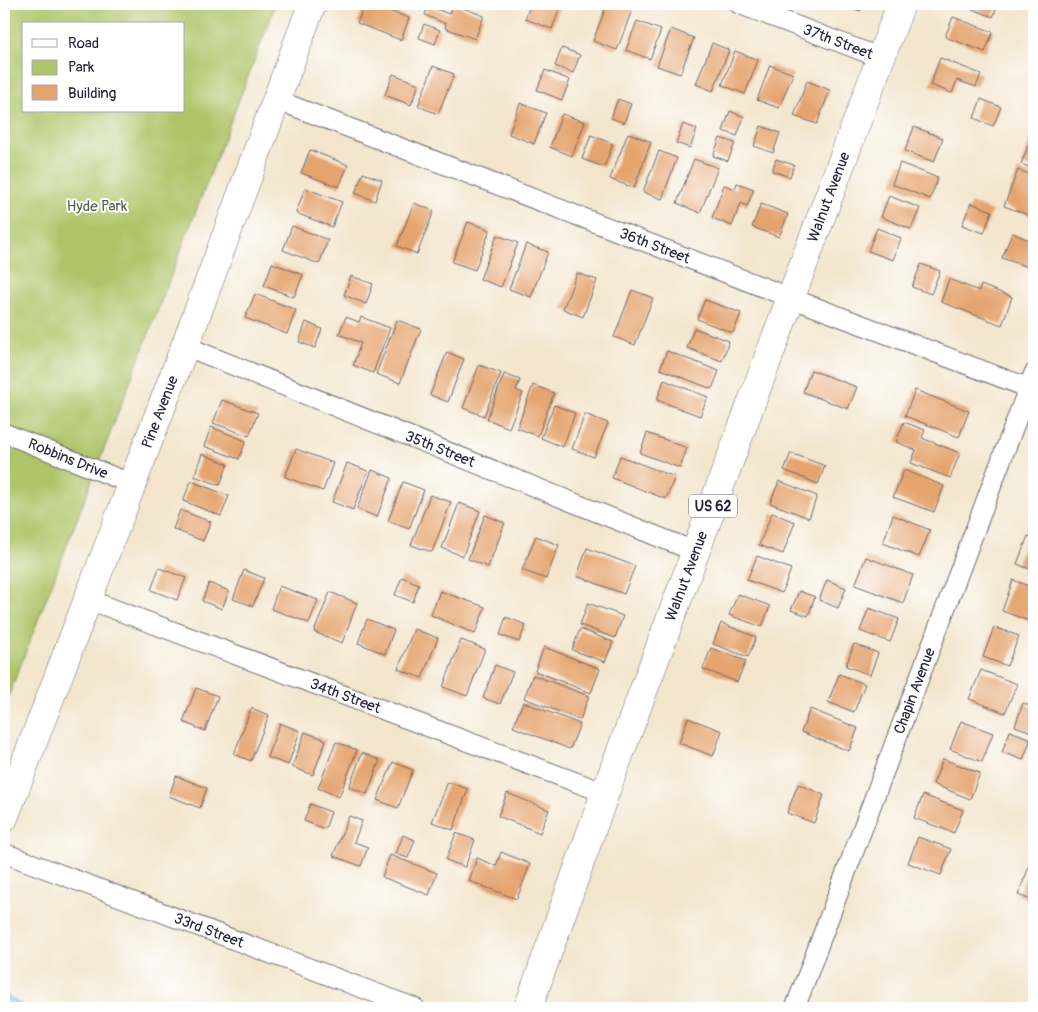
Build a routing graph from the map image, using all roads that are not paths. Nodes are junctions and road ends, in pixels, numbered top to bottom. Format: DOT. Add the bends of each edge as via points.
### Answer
graph roads {
  1 [pos="312,4"];
  2 [pos="739,4"];
  3 [pos="902,4"];
  4 [pos="881,58"];
  5 [pos="277,100"];
  6 [pos="791,298"];
  7 [pos="185,346"];
  8 [pos="1032,383"];
  9 [pos="4,433"];
  10 [pos="132,484"];
  11 [pos="696,552"];
  12 [pos="87,599"];
  13 [pos="605,793"];
  14 [pos="4,818"];
  15 [pos="4,853"];
  16 [pos="414,1008"];
  17 [pos="528,1008"];
  18 [pos="795,1008"];
  1 -- 5 [label="main road, Pine Avenue"];
  2 -- 4 [label="street, 37th Street"];
  3 -- 4 [label="main road, Walnut Avenue / US 62"];
  4 -- 6 [label="main road, Walnut Avenue / US 62"];
  5 -- 6 [label="street, 36th Street"];
  5 -- 7 [label="main road, Pine Avenue"];
  6 -- 8 [label="street, 36th Street"];
  6 -- 11 [label="main road, Walnut Avenue / US 62"];
  7 -- 10 [label="main road, Pine Avenue"];
  7 -- 11 [label="street, 35th Street"];
  8 -- 18 [label="street, Chapin Avenue"];
  9 -- 10 [label="street, Robbins Drive"];
  10 -- 12 [label="main road, Pine Avenue"];
  11 -- 13 [label="main road, Walnut Avenue / US 62"];
  12 -- 13 [label="street, 34th Street"];
  12 -- 14 [label="main road, Pine Avenue"];
  13 -- 17 [label="main road, Walnut Avenue / US 62"];
  15 -- 16 [label="street, 33rd Street"];
}
